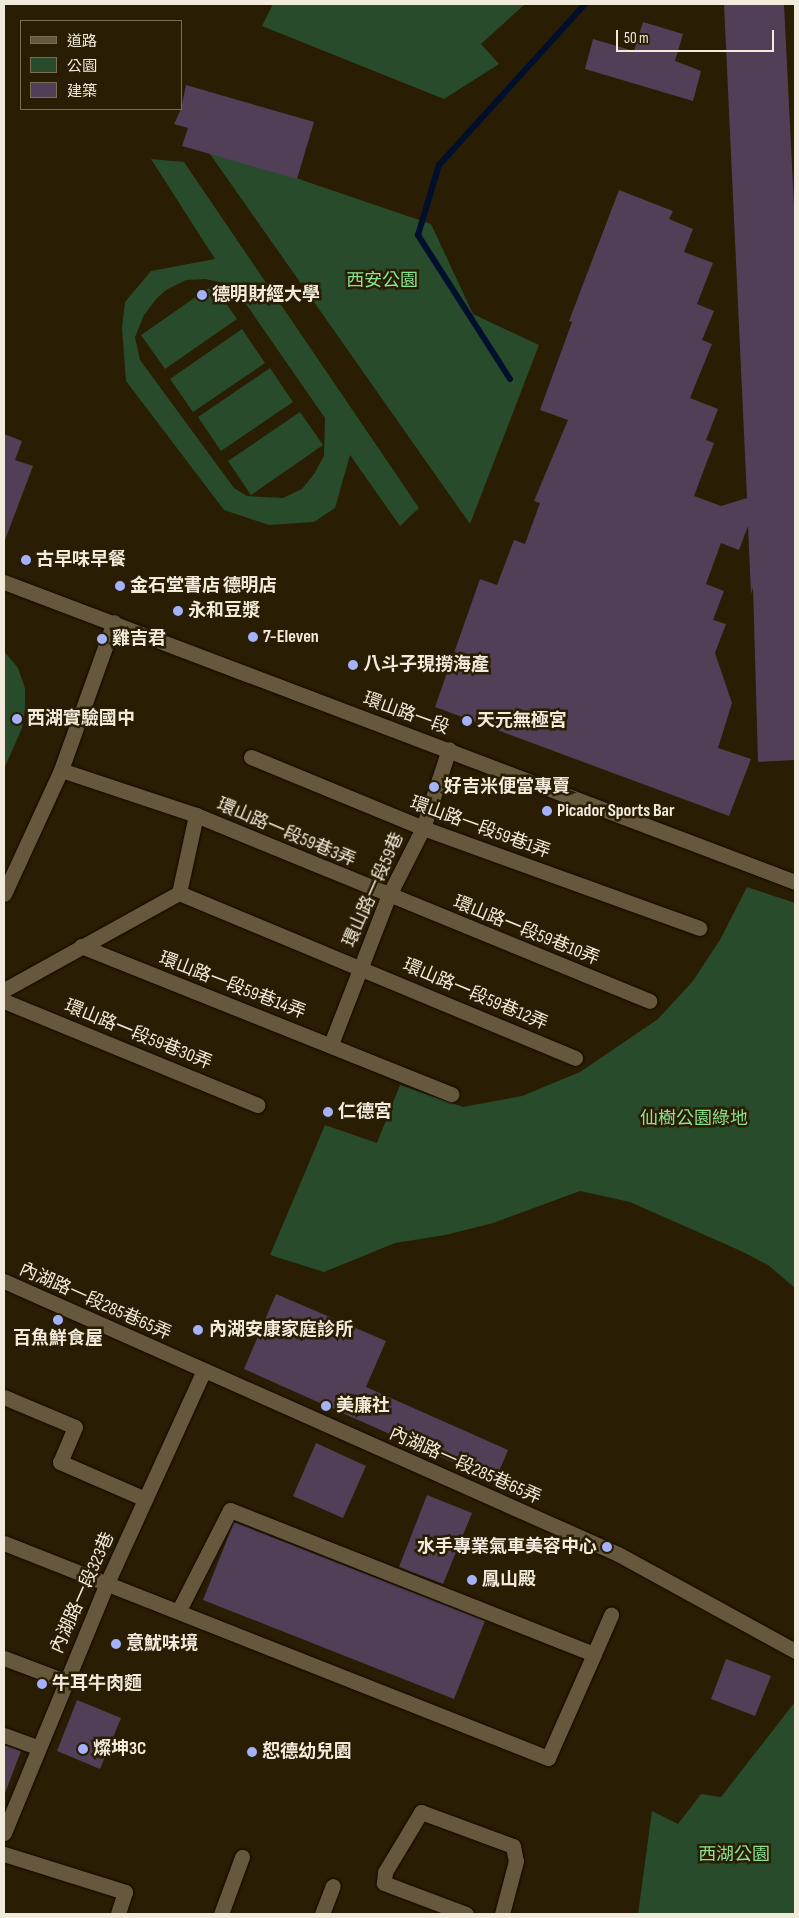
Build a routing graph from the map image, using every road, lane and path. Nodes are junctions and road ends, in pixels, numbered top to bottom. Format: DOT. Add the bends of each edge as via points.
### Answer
graph roads {
  1 [pos="4,582"];
  2 [pos="114,622"];
  3 [pos="449,749"];
  4 [pos="251,757"];
  5 [pos="61,770"];
  6 [pos="196,815"];
  7 [pos="423,828"];
  8 [pos="795,882"];
  9 [pos="179,893"];
  10 [pos="4,894"];
  11 [pos="388,897"];
  12 [pos="699,928"];
  13 [pos="81,946"];
  14 [pos="360,967"];
  15 [pos="4,990"];
  16 [pos="4,1001"];
  17 [pos="649,1001"];
  18 [pos="331,1044"];
  19 [pos="575,1058"];
  20 [pos="451,1094"];
  21 [pos="258,1104"];
  22 [pos="4,1281"];
  23 [pos="203,1372"];
  24 [pos="4,1397"];
  25 [pos="145,1499"];
  26 [pos="4,1543"];
  27 [pos="107,1583"];
  28 [pos="179,1610"];
  29 [pos="611,1615"];
  30 [pos="795,1651"];
  31 [pos="594,1654"];
  32 [pos="4,1658"];
  33 [pos="65,1681"];
  34 [pos="4,1735"];
  35 [pos="37,1747"];
  36 [pos="4,1830"];
  37 [pos="4,1854"];
  38 [pos="242,1857"];
  39 [pos="333,1886"];
  40 [pos="118,1914"];
  41 [pos="221,1914"];
  42 [pos="322,1914"];
  43 [pos="466,1914"];
  44 [pos="502,1914"];
  1 -- 2 [label="street, 環山路一段"];
  2 -- 3 [label="street, 環山路一段" via="300,696"];
  2 -- 5 [label="street"];
  3 -- 7 [label="street, 環山路一段59巷"];
  3 -- 8 [label="street, 環山路一段"];
  4 -- 7 [label="street, 環山路一段59巷1弄"];
  5 -- 6 [label="street, 環山路一段59巷3弄"];
  5 -- 10 [label="street"];
  6 -- 9 [label="street"];
  6 -- 11 [label="street, 環山路一段59巷3弄"];
  7 -- 11 [label="street, 環山路一段59巷"];
  7 -- 12 [label="street, 環山路一段59巷1弄"];
  9 -- 13 [label="street"];
  9 -- 14 [label="street, 環山路一段59巷12弄"];
  11 -- 14 [label="street, 環山路一段59巷"];
  11 -- 17 [label="street, 環山路一段59巷10弄"];
  13 -- 15 [label="street"];
  13 -- 18 [label="street, 環山路一段59巷14弄"];
  14 -- 18 [label="street, 環山路一段59巷"];
  14 -- 19 [label="street, 環山路一段59巷12弄"];
  16 -- 21 [label="street, 環山路一段59巷30弄"];
  18 -- 20 [label="street, 環山路一段59巷14弄"];
  22 -- 23 [label="street, 內湖路一段285巷65弄"];
  23 -- 25 [label="street, 內湖路一段323巷"];
  23 -- 30 [label="street, 內湖路一段285巷65弄" via="618,1554"];
  24 -- 25 [label="street" via="75,1427 60,1462"];
  25 -- 27 [label="street, 內湖路一段323巷"];
  26 -- 27 [label="street"];
  27 -- 28 [label="street"];
  27 -- 33 [label="street, 內湖路一段323巷"];
  28 -- 31 [label="street" via="230,1510"];
  28 -- 31 [label="street" via="548,1758"];
  29 -- 31 [label="street"];
  32 -- 33 [label="street"];
  33 -- 35 [label="street, 內湖路一段323巷"];
  34 -- 35 [label="street"];
  35 -- 36 [label="street, 內湖路一段323巷"];
  37 -- 40 [label="street" via="125,1892"];
  38 -- 41 [label="street"];
  39 -- 42 [label="street"];
  43 -- 44 [label="street" via="384,1883 385,1872 421,1812 513,1846 516,1862"];
}
